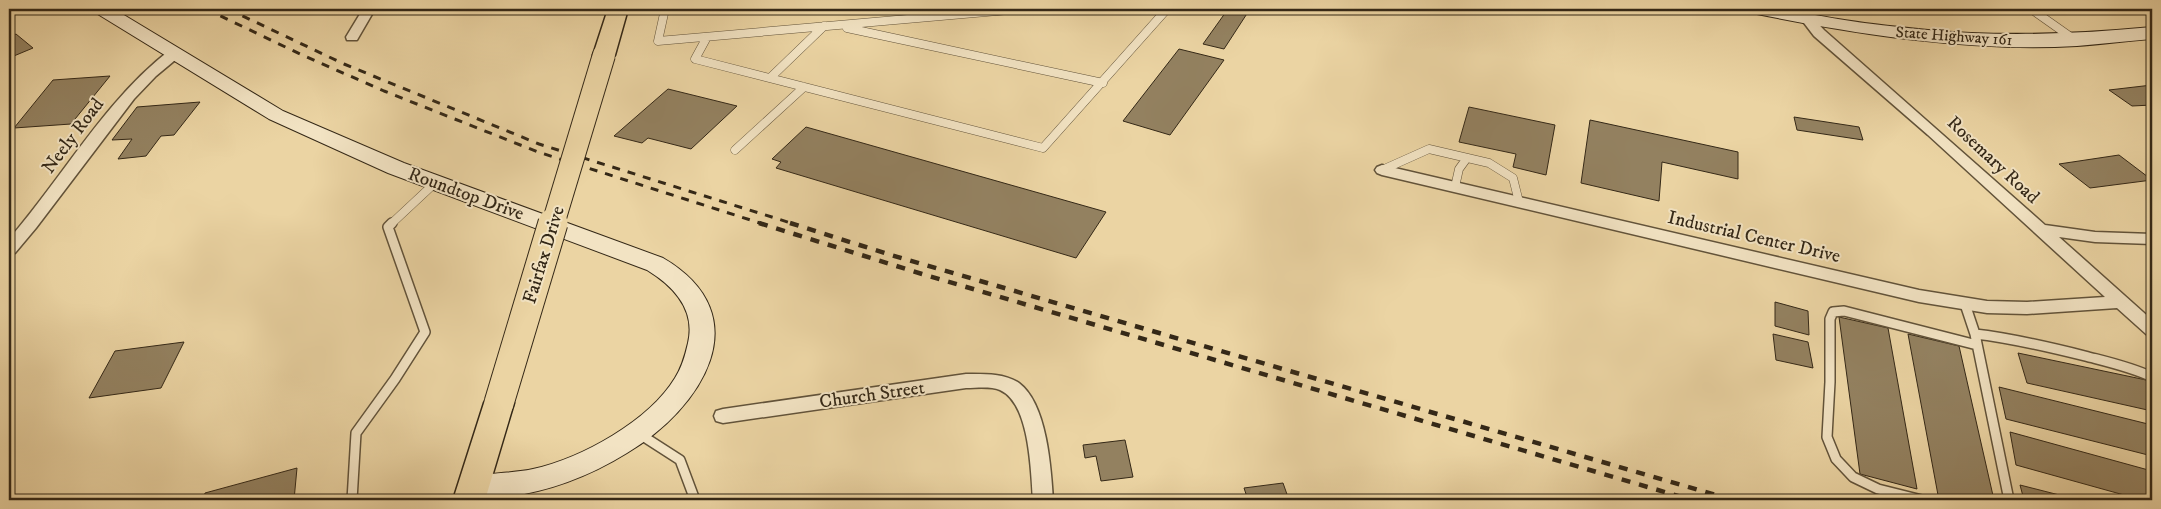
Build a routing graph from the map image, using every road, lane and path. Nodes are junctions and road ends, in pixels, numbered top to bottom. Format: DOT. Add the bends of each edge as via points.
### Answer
graph roads {
  1 [pos="102,9"];
  2 [pos="369,9"];
  3 [pos="618,9"];
  4 [pos="665,9"];
  5 [pos="1022,9"];
  6 [pos="1167,9"];
  7 [pos="1763,9"];
  8 [pos="2031,9"];
  9 [pos="1807,19"];
  10 [pos="837,25"];
  11 [pos="824,26"];
  12 [pos="2152,33"];
  13 [pos="352,37"];
  14 [pos="707,37"];
  15 [pos="2076,40"];
  16 [pos="174,53"];
  17 [pos="770,78"];
  18 [pos="1103,83"];
  19 [pos="804,87"];
  20 [pos="735,150"];
  21 [pos="1467,158"];
  22 [pos="1382,170"];
  23 [pos="436,182"];
  24 [pos="1455,187"];
  25 [pos="1519,202"];
  26 [pos="2039,228"];
  27 [pos="2152,238"];
  28 [pos="9,248"];
  29 [pos="2120,302"];
  30 [pos="1965,304"];
  31 [pos="2152,330"];
  32 [pos="1976,339"];
  33 [pos="2152,377"];
  34 [pos="722,416"];
  35 [pos="637,432"];
  36 [pos="470,494"];
  37 [pos="352,500"];
  38 [pos="695,500"];
  39 [pos="1043,500"];
  40 [pos="1922,500"];
  41 [pos="2009,500"];
  1 -- 16 [label="street, Roundtop Drive"];
  2 -- 13 [label="street"];
  3 -- 36 [label="main road, Fairfax Drive, bridge"];
  4 -- 14 [label="lane" via="658,41"];
  5 -- 10 [label="lane"];
  6 -- 18 [label="lane"];
  7 -- 9 [label="street, State Highway 161"];
  8 -- 15 [label="lane"];
  9 -- 15 [label="street, State Highway 161" via="1910,34"];
  9 -- 26 [label="street, Rosemary Road"];
  10 -- 11 [label="lane"];
  10 -- 18 [label="lane"];
  11 -- 14 [label="lane"];
  11 -- 17 [label="lane"];
  12 -- 15 [label="street, State Highway 161"];
  14 -- 17 [label="lane" via="695,59"];
  16 -- 23 [label="street, Roundtop Drive" via="276,116"];
  16 -- 28 [label="street, Neely Road" via="161,62 122,105"];
  17 -- 19 [label="lane"];
  18 -- 19 [label="lane" via="1043,148"];
  19 -- 20 [label="lane"];
  21 -- 22 [label="lane" via="1429,149"];
  21 -- 24 [label="lane" via="1459,169"];
  21 -- 25 [label="lane" via="1489,163 1513,178"];
  22 -- 24 [label="street, Industrial Center Drive"];
  23 -- 35 [label="street, Roundtop Drive" via="655,264 671,273 689,290 698,305 703,327 696,366 674,400"];
  23 -- 37 [label="lane" via="388,227 425,332 356,433"];
  24 -- 25 [label="street, Industrial Center Drive"];
  25 -- 30 [label="street, Industrial Center Drive" via="1909,294"];
  26 -- 27 [label="street" via="2095,237"];
  26 -- 29 [label="street, Rosemary Road"];
  29 -- 30 [label="street, Industrial Center Drive" via="2027,308"];
  29 -- 31 [label="street, Rosemary Road"];
  30 -- 32 [label="lane"];
  32 -- 33 [label="lane" via="2012,338 2040,344"];
  32 -- 40 [label="lane" via="1844,311 1833,312 1830,319 1827,437 1836,459 1853,477 1878,489"];
  32 -- 41 [label="lane"];
  34 -- 39 [label="street, Church Street" via="966,381 1000,382 1023,398 1035,434"];
  35 -- 36 [label="street, Roundtop Drive" via="562,472"];
  35 -- 38 [label="lane" via="680,460"];
}
